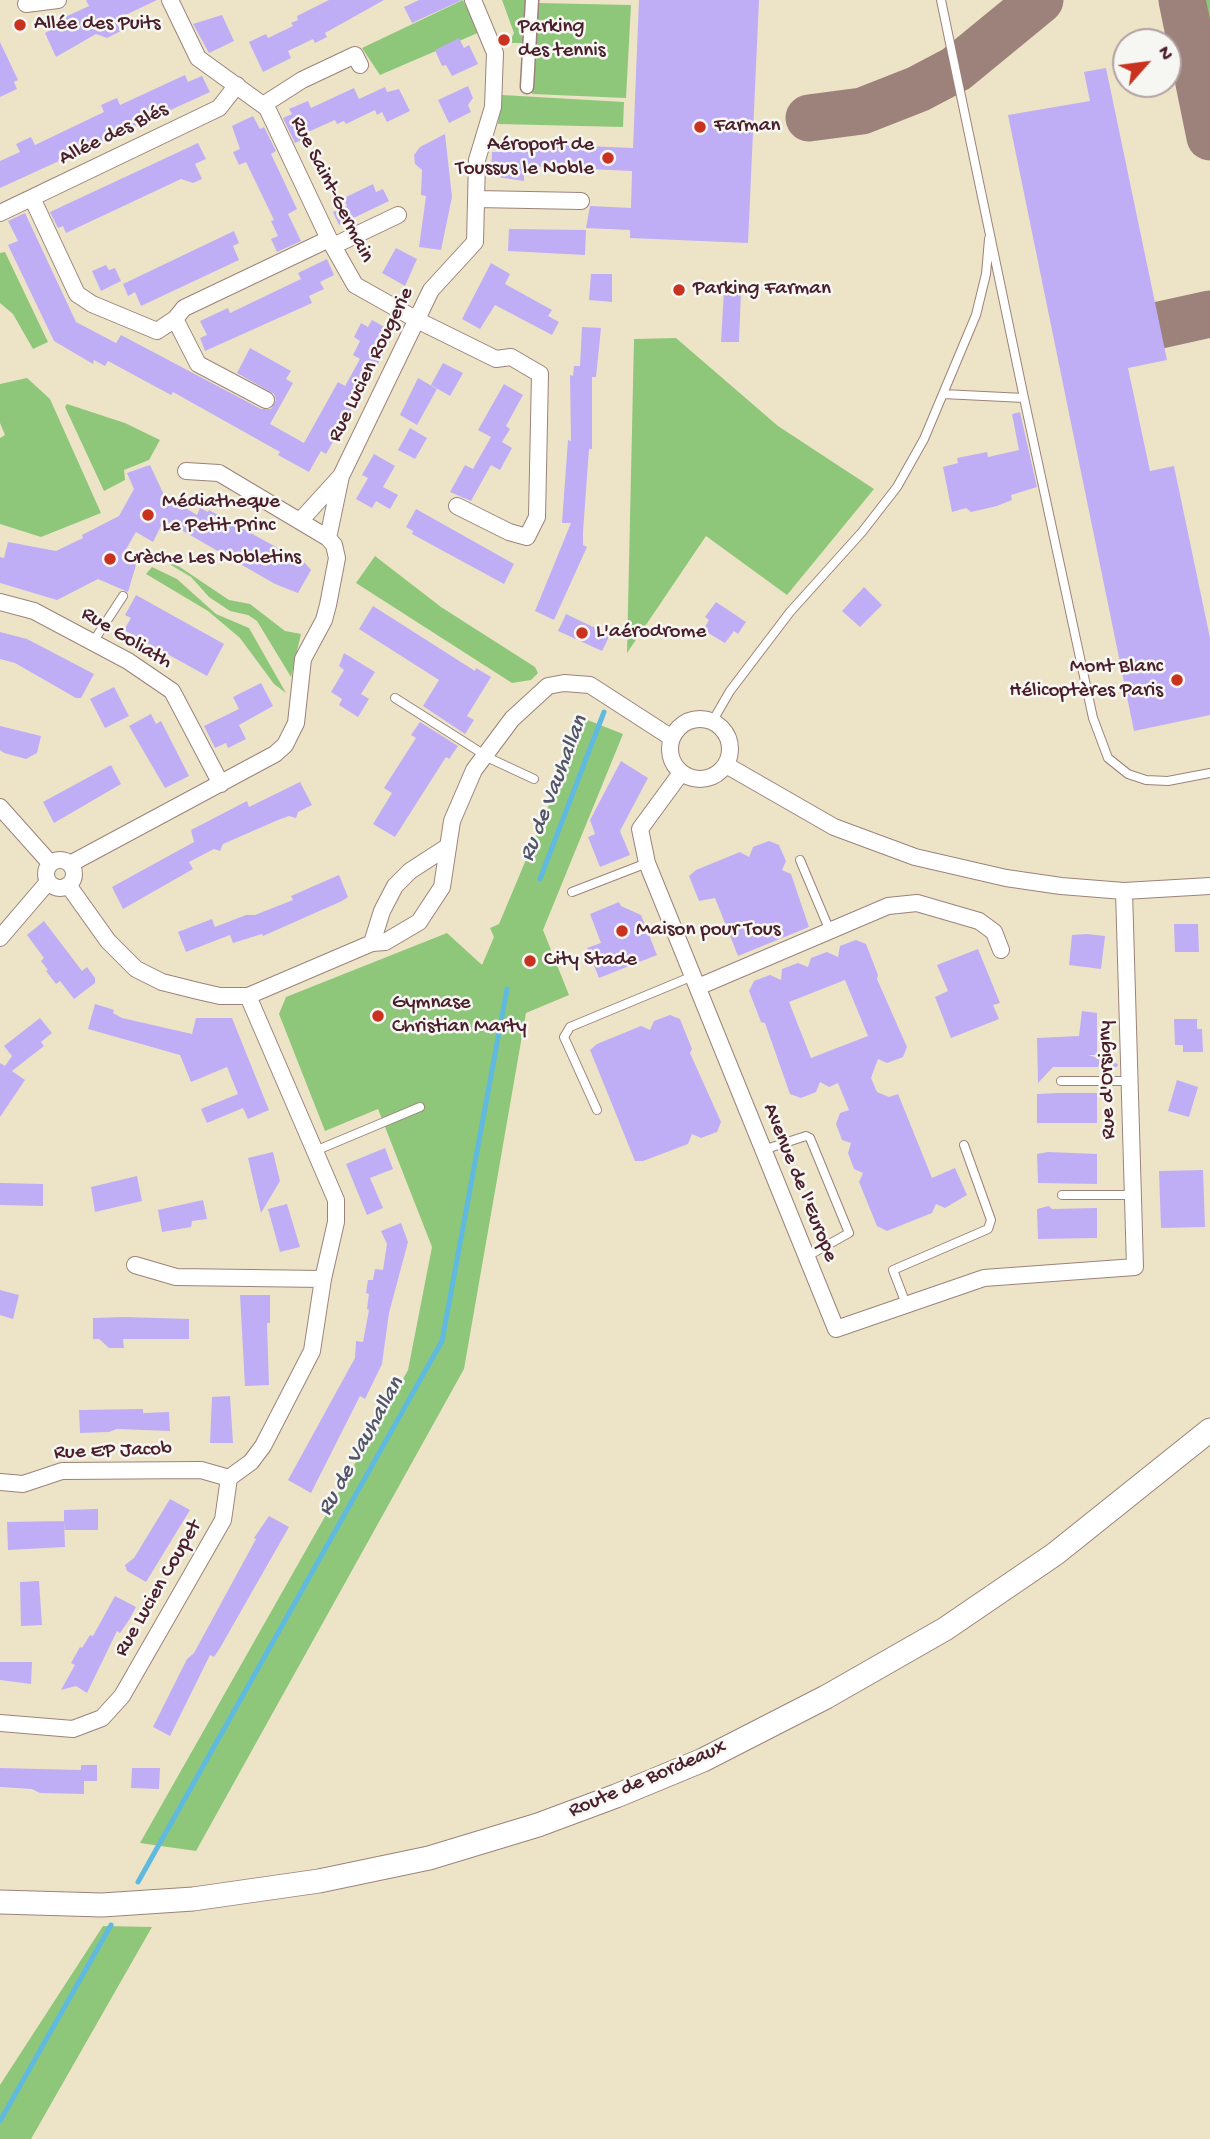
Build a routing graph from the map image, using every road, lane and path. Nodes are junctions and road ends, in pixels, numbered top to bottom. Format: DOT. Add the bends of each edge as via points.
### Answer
graph roads {
  1 [pos="58,0"];
  2 [pos="170,0"];
  3 [pos="473,0"];
  4 [pos="532,0"];
  5 [pos="941,0"];
  6 [pos="26,4"];
  7 [pos="360,65"];
  8 [pos="237,85"];
  9 [pos="527,88"];
  10 [pos="263,105"];
  11 [pos="32,198"];
  12 [pos="477,198"];
  13 [pos="581,201"];
  14 [pos="0,213"];
  15 [pos="398,215"];
  16 [pos="989,239"];
  17 [pos="331,243"];
  18 [pos="175,319"];
  19 [pos="419,321"];
  20 [pos="943,394"];
  21 [pos="1024,398"];
  22 [pos="267,400"];
  23 [pos="186,471"];
  24 [pos="341,476"];
  25 [pos="457,506"];
  26 [pos="300,521"];
  27 [pos="328,537"];
  28 [pos="122,596"];
  29 [pos="0,602"];
  30 [pos="93,642"];
  31 [pos="395,698"];
  32 [pos="712,722"];
  33 [pos="672,738"];
  34 [pos="484,754"];
  35 [pos="726,765"];
  36 [pos="681,773"];
  37 [pos="1210,773"];
  38 [pos="534,779"];
  39 [pos="221,784"];
  40 [pos="0,807"];
  41 [pos="447,847"];
  42 [pos="800,860"];
  43 [pos="50,863"];
  44 [pos="647,863"];
  45 [pos="70,864"];
  46 [pos="48,882"];
  47 [pos="68,885"];
  48 [pos="1210,886"];
  49 [pos="1124,891"];
  50 [pos="572,892"];
  51 [pos="830,931"];
  52 [pos="0,937"];
  53 [pos="372,943"];
  54 [pos="1001,950"];
  55 [pos="696,981"];
  56 [pos="248,996"];
  57 [pos="1061,1081"];
  58 [pos="1129,1081"];
  59 [pos="420,1107"];
  60 [pos="597,1110"];
  61 [pos="964,1145"];
  62 [pos="763,1150"];
  63 [pos="315,1151"];
  64 [pos="1062,1195"];
  65 [pos="1132,1195"];
  66 [pos="806,1257"];
  67 [pos="135,1265"];
  68 [pos="1135,1267"];
  69 [pos="323,1279"];
  70 [pos="906,1304"];
  71 [pos="1210,1430"];
  72 [pos="229,1478"];
  73 [pos="0,1482"];
  74 [pos="0,1723"];
  75 [pos="0,1902"];
  1 -- 6 [label="street"];
  2 -- 8 [label="street, Rue Saint-Germain" via="198,58"];
  3 -- 12 [label="street, Rue Lucien Rougerie" via="495,53 494,107 477,160"];
  4 -- 9 [label="street"];
  5 -- 16 [label="lane"];
  7 -- 10 [label="street" via="355,55"];
  8 -- 10 [label="street, Rue Saint-Germain"];
  8 -- 11 [label="street, Allée des Blés" via="219,108"];
  10 -- 17 [label="street, Rue Saint-Germain"];
  11 -- 14 [label="street, Allée des Blés"];
  11 -- 18 [label="street" via="77,294 157,331"];
  12 -- 13 [label="street"];
  12 -- 19 [label="street, Rue Lucien Rougerie" via="475,242 431,290"];
  15 -- 17 [label="street"];
  16 -- 20 [label="lane" via="976,315"];
  16 -- 21 [label="lane"];
  17 -- 18 [label="street" via="184,308"];
  17 -- 19 [label="street, Rue Saint-Germain" via="355,285"];
  18 -- 22 [label="street" via="198,364"];
  19 -- 24 [label="street, Rue Lucien Rougerie"];
  19 -- 25 [label="street, Rue Saint-Germain" via="496,359 511,357 540,374 537,517 527,537"];
  20 -- 21 [label="lane"];
  20 -- 32 [label="lane" via="925,439 897,487 790,612"];
  21 -- 37 [label="lane" via="1103,750 1114,764 1136,778 1168,781"];
  23 -- 26 [label="street" via="219,473"];
  24 -- 26 [label="street, Rue Lucien Rougerie"];
  24 -- 27 [label="street, Rue Lucien Rougerie"];
  26 -- 27 [label="street"];
  27 -- 39 [label="street, Rue Lucien Rougerie" via="337,558 324,620 303,659 296,723 275,754"];
  28 -- 30 [label="lane"];
  29 -- 30 [label="street, Rue Goliath" via="34,611"];
  30 -- 39 [label="street, Rue Goliath" via="172,691"];
  31 -- 34 [label="lane"];
  32 -- 33 [label="street" via="693,720"];
  32 -- 35 [label="street" via="727,735"];
  33 -- 34 [label="street" via="600,690 564,683 548,686 528,703"];
  33 -- 36 [label="street" via="671,755"];
  34 -- 38 [label="lane"];
  34 -- 41 [label="street" via="452,821"];
  35 -- 36 [label="street" via="703,779"];
  35 -- 49 [label="street" via="834,827 915,857 1006,877"];
  36 -- 44 [label="street, Avenue de l'Europe" via="640,830"];
  39 -- 45 [label="street, Rue Lucien Rougerie"];
  40 -- 43 [label="street"];
  41 -- 53 [label="street" via="395,886"];
  41 -- 53 [label="street" via="442,887 429,912 407,931"];
  42 -- 51 [label="lane"];
  43 -- 45 [label="street" via="58,859"];
  43 -- 46 [label="street" via="45,875"];
  44 -- 50 [label="lane"];
  44 -- 55 [label="street, Avenue de l'Europe"];
  45 -- 47 [label="street" via="74,878"];
  46 -- 47 [label="street" via="55,887"];
  46 -- 52 [label="street"];
  47 -- 56 [label="street" via="108,941 136,969 162,982 198,991"];
  48 -- 49 [label="street"];
  49 -- 58 [label="street, Rue d'Orsigny"];
  51 -- 54 [label="street" via="888,906 917,903 979,921 994,932"];
  51 -- 55 [label="street"];
  53 -- 56 [label="street"];
  55 -- 60 [label="lane" via="570,1027 564,1037"];
  55 -- 62 [label="street, Avenue de l'Europe"];
  56 -- 63 [label="street"];
  57 -- 58 [label="lane"];
  58 -- 65 [label="street, Rue d'Orsigny"];
  59 -- 63 [label="lane"];
  61 -- 70 [label="lane" via="991,1220 988,1229 893,1270"];
  62 -- 66 [label="street, Avenue de l'Europe"];
  62 -- 66 [label="lane" via="806,1136 810,1139 849,1233"];
  63 -- 69 [label="street" via="336,1200 336,1222"];
  64 -- 65 [label="lane"];
  65 -- 68 [label="street, Rue d'Orsigny"];
  66 -- 70 [label="street, Avenue de l'Europe" via="836,1329"];
  67 -- 69 [label="street" via="176,1277"];
  68 -- 70 [label="street, Avenue de l'Europe" via="984,1278"];
  69 -- 72 [label="street" via="312,1351 263,1446"];
  71 -- 75 [label="main road, Route de Bordeaux" via="1055,1554 945,1629 740,1741 616,1796 429,1858 319,1881 193,1899 102,1905"];
  72 -- 73 [label="street, Rue EP Jacob" via="201,1470 62,1471 23,1484"];
  72 -- 74 [label="street, Rue Lucien Coupet" via="223,1520 122,1696 102,1718 73,1730"];
}
